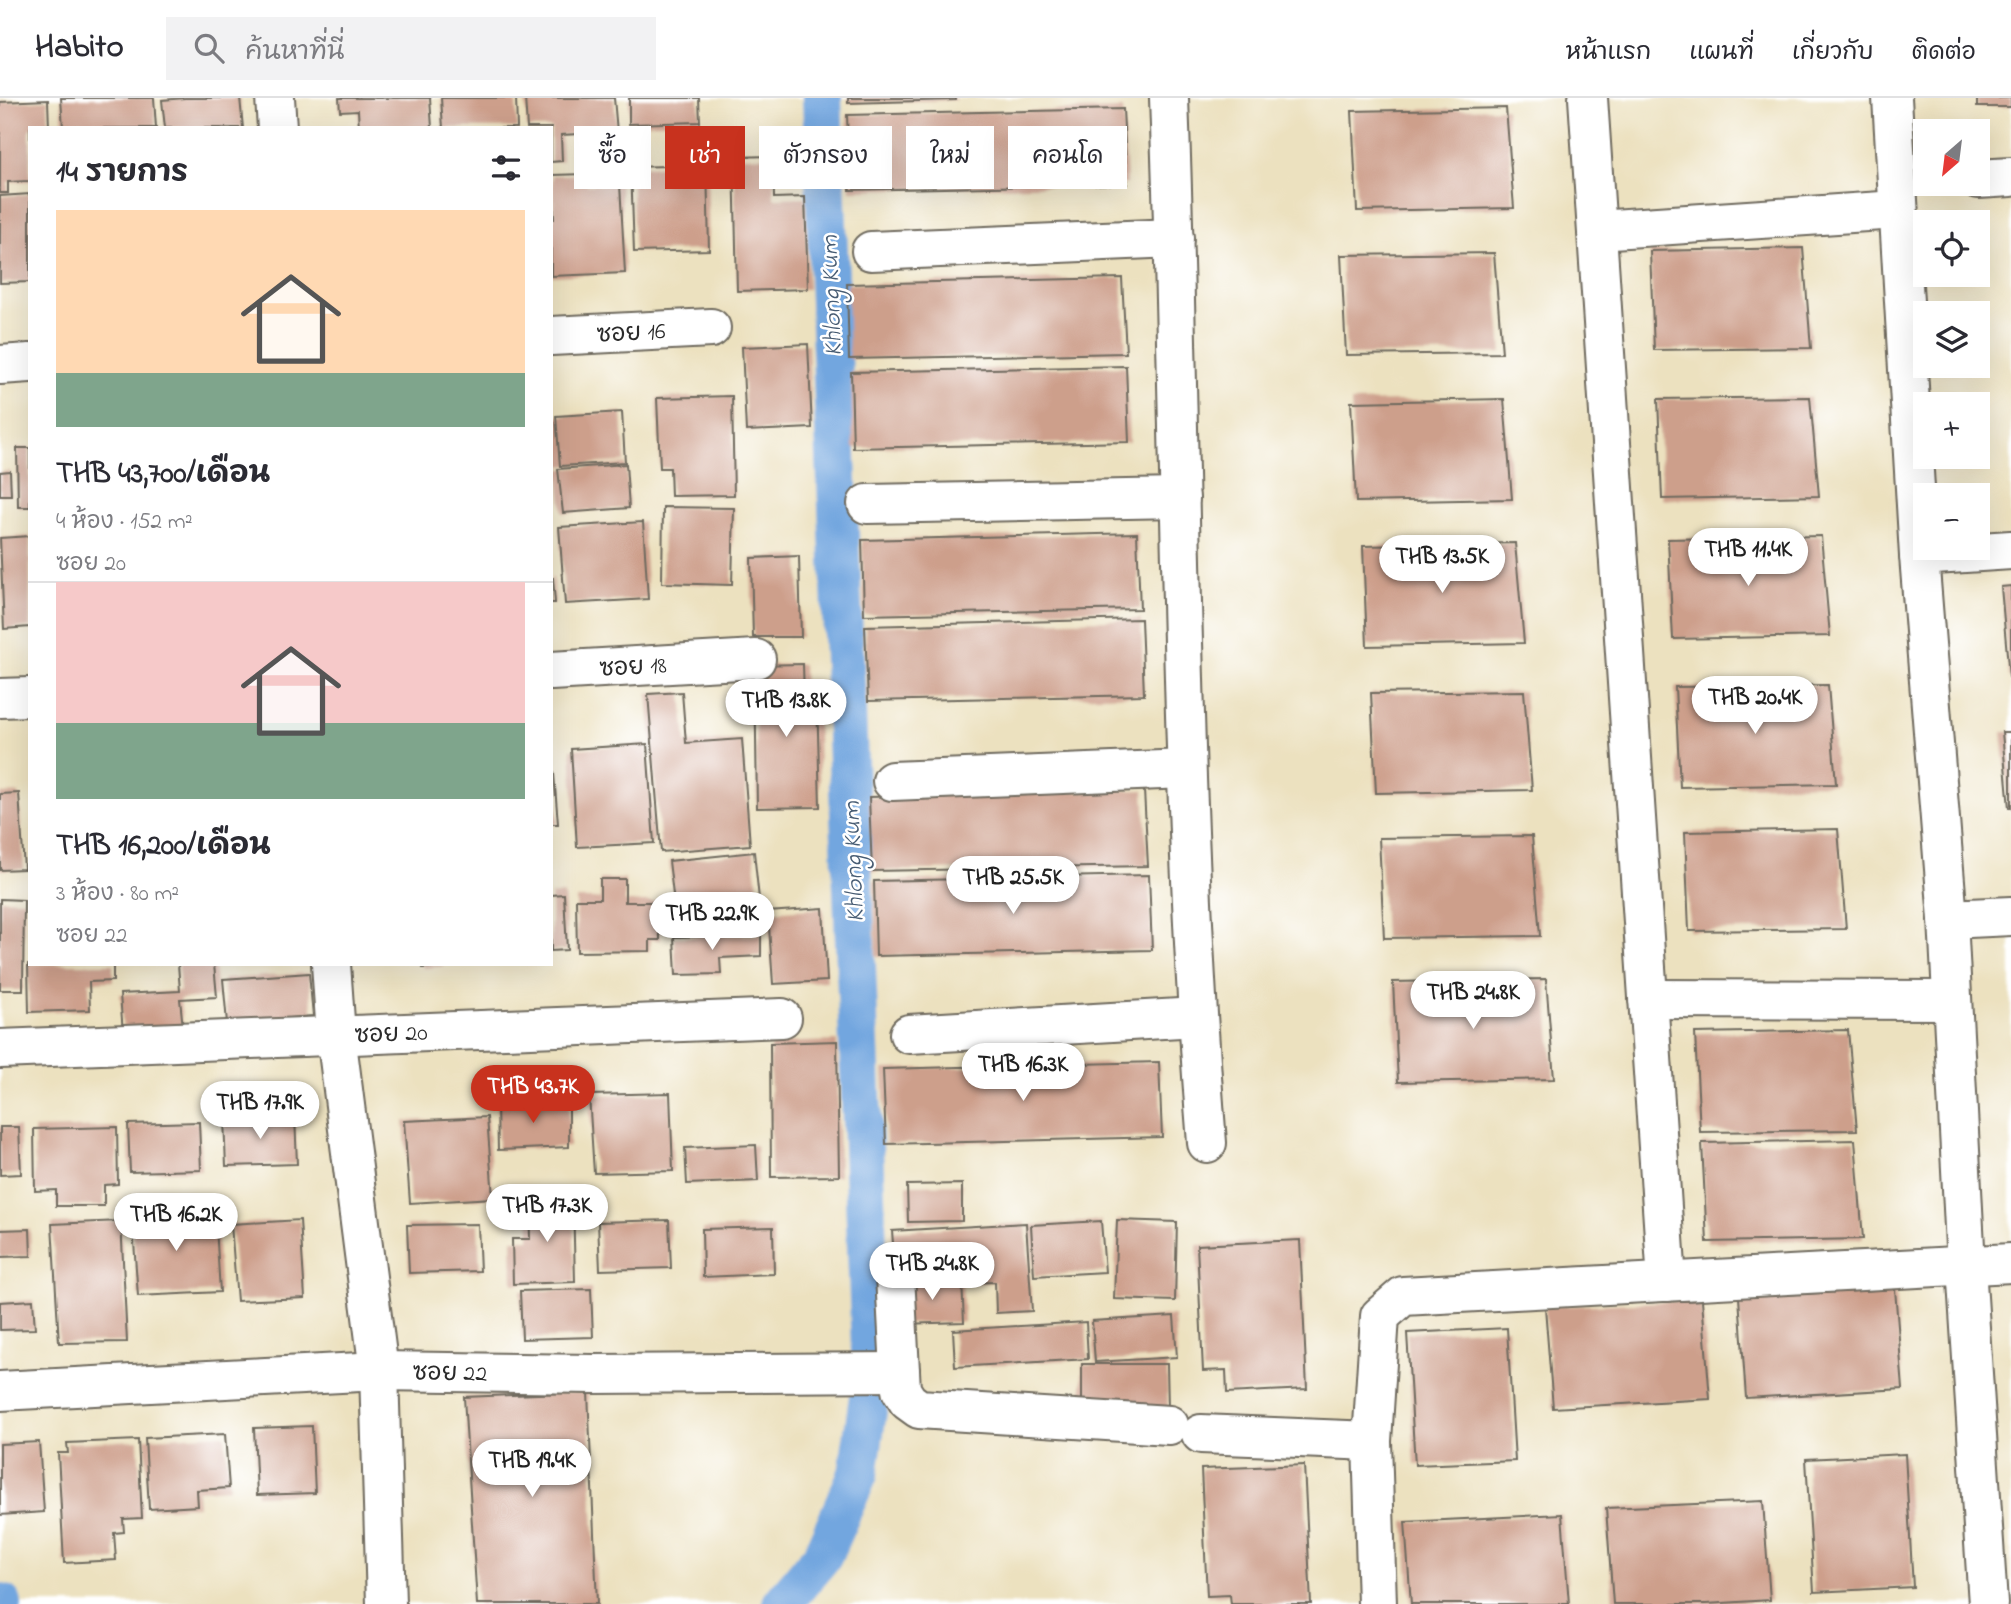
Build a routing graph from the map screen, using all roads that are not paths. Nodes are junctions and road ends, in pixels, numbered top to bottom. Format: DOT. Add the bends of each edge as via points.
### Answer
graph roads {
  1 [pos="275,98"];
  2 [pos="1169,98"];
  3 [pos="1588,98"];
  4 [pos="1892,98"];
  5 [pos="277,126"];
  6 [pos="2011,177"];
  7 [pos="1990,178"];
  8 [pos="1906,191"];
  9 [pos="1597,230"];
  10 [pos="1174,238"];
  11 [pos="871,251"];
  12 [pos="711,328"];
  13 [pos="553,336"];
  14 [pos="28,363"];
  15 [pos="0,365"];
  16 [pos="1916,483"];
  17 [pos="1180,498"];
  18 [pos="866,504"];
  19 [pos="2011,550"];
  20 [pos="1990,551"];
  21 [pos="1919,560"];
  22 [pos="756,659"];
  23 [pos="553,671"];
  24 [pos="28,697"];
  25 [pos="0,698"];
  26 [pos="1186,769"];
  27 [pos="892,781"];
  28 [pos="2011,916"];
  29 [pos="1948,919"];
  30 [pos="331,966"];
  31 [pos="1648,999"];
  32 [pos="1952,1000"];
  33 [pos="1197,1017"];
  34 [pos="782,1018"];
  35 [pos="909,1034"];
  36 [pos="336,1035"];
  37 [pos="0,1049"];
  38 [pos="1207,1143"];
  39 [pos="2011,1263"];
  40 [pos="1965,1266"];
  41 [pos="895,1275"];
  42 [pos="1667,1282"];
  43 [pos="379,1371"];
  44 [pos="883,1373"];
  45 [pos="0,1391"];
  46 [pos="1372,1441"];
  47 [pos="386,1604"];
  48 [pos="1377,1604"];
  49 [pos="1988,1604"];
  1 -- 5 [label="street"];
  2 -- 10 [label="street"];
  3 -- 9 [label="street"];
  4 -- 8 [label="street"];
  6 -- 7 [label="street"];
  8 -- 9 [label="street"];
  8 -- 16 [label="street"];
  9 -- 31 [label="street"];
  10 -- 11 [label="street"];
  10 -- 17 [label="street"];
  12 -- 13 [label="street, ซอย 16"];
  14 -- 15 [label="street"];
  17 -- 18 [label="street"];
  17 -- 26 [label="street"];
  19 -- 20 [label="street"];
  21 -- 29 [label="street"];
  22 -- 23 [label="street, ซอย 18"];
  24 -- 25 [label="street"];
  26 -- 27 [label="street"];
  26 -- 33 [label="street"];
  28 -- 29 [label="street"];
  29 -- 32 [label="street"];
  30 -- 36 [label="street"];
  31 -- 32 [label="street"];
  31 -- 42 [label="street"];
  32 -- 40 [label="street"];
  33 -- 35 [label="street"];
  33 -- 38 [label="street"];
  34 -- 36 [label="street, ซอย 20"];
  36 -- 37 [label="street, ซอย 20"];
  36 -- 43 [label="street"];
  39 -- 40 [label="street"];
  40 -- 42 [label="street"];
  40 -- 49 [label="street"];
  41 -- 44 [label="street"];
  42 -- 46 [label="street" via="1403,1296 1380,1316"];
  43 -- 44 [label="street, ซอย 22"];
  43 -- 45 [label="street, ซอย 22"];
  43 -- 47 [label="street"];
  44 -- 46 [label="street" via="919,1409"];
  46 -- 48 [label="street"];
}
